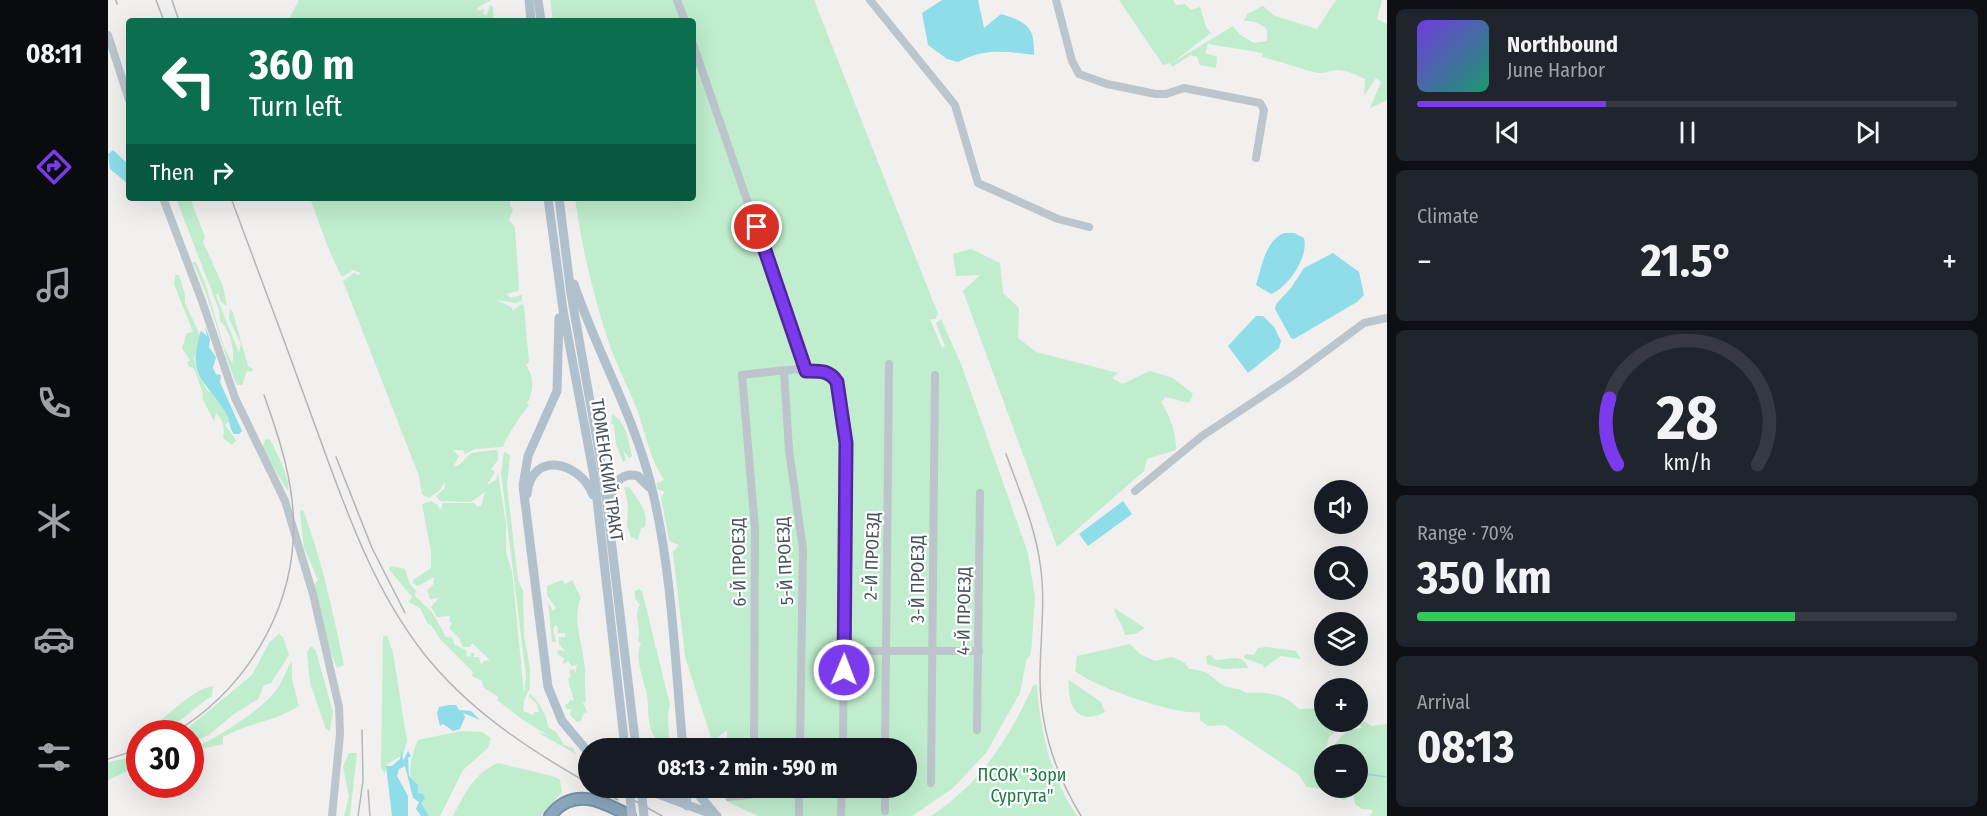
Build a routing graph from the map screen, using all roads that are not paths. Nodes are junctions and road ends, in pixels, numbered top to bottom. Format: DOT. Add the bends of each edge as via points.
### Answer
graph roads {
  1 [pos="529,0"];
  2 [pos="538,0"];
  3 [pos="677,0"];
  4 [pos="870,0"];
  5 [pos="1056,0"];
  6 [pos="531,18"];
  7 [pos="541,18"];
  8 [pos="684,18"];
  9 [pos="108,35"];
  10 [pos="696,53"];
  11 [pos="126,91"];
  12 [pos="1256,158"];
  13 [pos="164,201"];
  14 [pos="548,201"];
  15 [pos="559,201"];
  16 [pos="1089,227"];
  17 [pos="566,259"];
  18 [pos="557,268"];
  19 [pos="1387,318"];
  20 [pos="889,364"];
  21 [pos="806,371"];
  22 [pos="783,372"];
  23 [pos="935,375"];
  24 [pos="1135,491"];
  25 [pos="980,493"];
  26 [pos="655,503"];
  27 [pos="609,513"];
  28 [pos="598,514"];
  29 [pos="526,515"];
  30 [pos="845,651"];
  31 [pos="979,651"];
  32 [pos="885,652"];
  33 [pos="933,652"];
  34 [pos="977,730"];
  35 [pos="624,738"];
  36 [pos="635,738"];
  37 [pos="682,738"];
  38 [pos="754,738"];
  39 [pos="800,738"];
  40 [pos="843,738"];
  41 [pos="885,738"];
  42 [pos="578,740"];
  43 [pos="931,783"];
  44 [pos="630,798"];
  45 [pos="642,798"];
  46 [pos="665,798"];
  47 [pos="687,798"];
  48 [pos="700,798"];
  49 [pos="799,798"];
  50 [pos="842,798"];
  51 [pos="885,798"];
  52 [pos="687,806"];
  53 [pos="885,811"];
  54 [pos="332,816"];
  55 [pos="550,816"];
  56 [pos="631,816"];
  57 [pos="644,816"];
  58 [pos="717,816"];
  59 [pos="799,816"];
  60 [pos="841,816"];
  1 -- 6 [label="main road"];
  2 -- 7 [label="main road"];
  3 -- 8 [label="street"];
  4 -- 16 [label="street" via="955,105 978,183 1058,219"];
  5 -- 12 [label="street" via="1072,62 1079,74 1156,94 1184,88 1260,103 1264,111"];
  9 -- 11 [label="street"];
  10 -- 21 [label="street"];
  13 -- 54 [label="street" via="235,398 285,501 313,594 340,714"];
  14 -- 18 [label="main road, ТЮМЕНСКИЙ ТРАКТ"];
  15 -- 17 [label="main road, ТЮМЕНСКИЙ ТРАКТ"];
  17 -- 26 [label="main road" via="640,448"];
  17 -- 27 [label="main road, ТЮМЕНСКИЙ ТРАКТ"];
  18 -- 28 [label="main road, ТЮМЕНСКИЙ ТРАКТ"];
  18 -- 29 [label="main road" via="559,379 550,412 526,463"];
  19 -- 24 [label="street" via="1364,323 1202,436"];
  20 -- 32 [label="street, 2-Й ПРОЕЗД"];
  21 -- 22 [label="street"];
  21 -- 30 [label="street" via="824,371 837,382 846,443"];
  22 -- 38 [label="street, 6-Й ПРОЕЗД" via="742,375 755,529"];
  22 -- 39 [label="street, 5-Й ПРОЕЗД" via="803,549"];
  23 -- 33 [label="street, 3-Й ПРОЕЗД"];
  25 -- 31 [label="street, 4-Й ПРОЕЗД"];
  26 -- 27 [label="main road" via="643,479 627,475 618,479 612,489"];
  26 -- 37 [label="main road"];
  27 -- 36 [label="main road, ТЮМЕНСКИЙ ТРАКТ"];
  28 -- 29 [label="main road" via="585,480 569,468 553,465 533,475 527,490"];
  28 -- 35 [label="main road, ТЮМЕНСКИЙ ТРАКТ"];
  29 -- 42 [label="main road" via="548,687 562,721"];
  30 -- 32 [label="street"];
  30 -- 40 [label="street"];
  31 -- 33 [label="street"];
  31 -- 34 [label="street, 4-Й ПРОЕЗД"];
  32 -- 33 [label="street"];
  32 -- 41 [label="street, 2-Й ПРОЕЗД"];
  33 -- 43 [label="street, 3-Й ПРОЕЗД"];
  44 -- 56 [label="main road, bridge"];
  45 -- 57 [label="main road, bridge"];
  46 -- 52 [label="main road"];
  47 -- 52 [label="main road"];
  48 -- 58 [label="main road"];
  49 -- 59 [label="street"];
  50 -- 60 [label="street"];
  51 -- 53 [label="street"];
  52 -- 58 [label="main road"];
  55 -- 56 [label="highway" via="567,801 589,798"];
}
